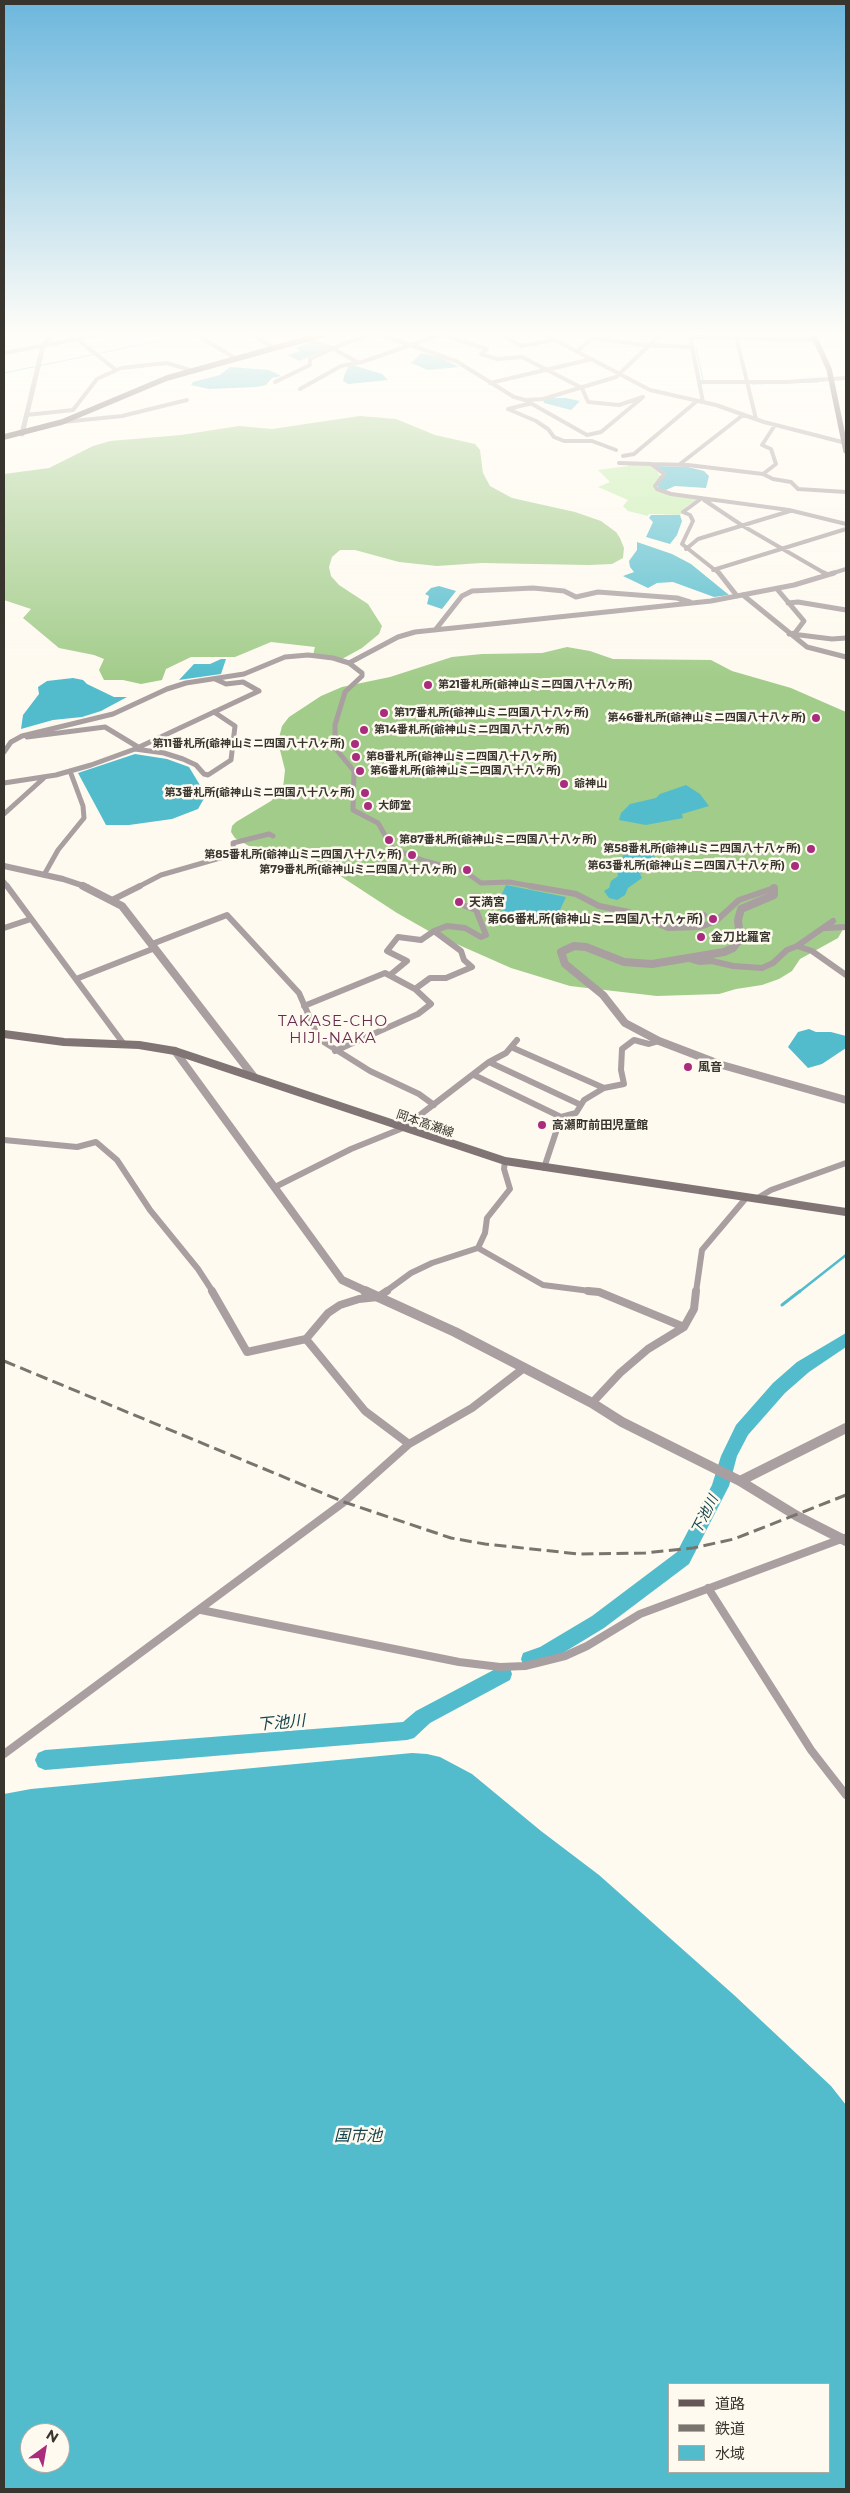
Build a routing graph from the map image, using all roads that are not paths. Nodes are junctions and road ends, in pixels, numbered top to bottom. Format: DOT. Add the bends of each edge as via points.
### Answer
graph roads {
  1 [pos="612,448"];
  2 [pos="641,448"];
  3 [pos="700,448"];
  4 [pos="770,448"];
  5 [pos="616,450"];
  6 [pos="623,456"];
  7 [pos="619,463"];
  8 [pos="626,463"];
  9 [pos="651,464"];
  10 [pos="680,464"];
  11 [pos="764,474"];
  12 [pos="846,492"];
  13 [pos="702,498"];
  14 [pos="793,510"];
  15 [pos="846,524"];
  16 [pos="743,526"];
  17 [pos="846,530"];
  18 [pos="686,549"];
  19 [pos="783,549"];
  20 [pos="846,569"];
  21 [pos="713,570"];
  22 [pos="828,575"];
  23 [pos="776,589"];
  24 [pos="743,595"];
  25 [pos="737,596"];
  26 [pos="694,603"];
  27 [pos="788,604"];
  28 [pos="846,610"];
  29 [pos="436,629"];
  30 [pos="789,634"];
  31 [pos="846,638"];
  32 [pos="846,657"];
  33 [pos="350,663"];
  34 [pos="215,678"];
  35 [pos="214,712"];
  36 [pos="22,736"];
  37 [pos="136,748"];
  38 [pos="4,752"];
  39 [pos="70,771"];
  40 [pos="46,776"];
  41 [pos="4,783"];
  42 [pos="4,814"];
  43 [pos="273,836"];
  44 [pos="4,866"];
  45 [pos="44,875"];
  46 [pos="4,882"];
  47 [pos="774,888"];
  48 [pos="112,900"];
  49 [pos="465,906"];
  50 [pos="704,915"];
  51 [pos="31,919"];
  52 [pos="834,921"];
  53 [pos="4,928"];
  54 [pos="826,928"];
  55 [pos="846,928"];
  56 [pos="687,929"];
  57 [pos="434,931"];
  58 [pos="154,946"];
  59 [pos="797,946"];
  60 [pos="686,958"];
  61 [pos="846,974"];
  62 [pos="390,975"];
  63 [pos="76,979"];
  64 [pos="415,989"];
  65 [pos="304,1006"];
  66 [pos="4,1034"];
  67 [pos="517,1040"];
  68 [pos="659,1041"];
  69 [pos="124,1044"];
  70 [pos="511,1047"];
  71 [pos="335,1051"];
  72 [pos="175,1052"];
  73 [pos="489,1062"];
  74 [pos="474,1075"];
  75 [pos="254,1077"];
  76 [pos="604,1088"];
  77 [pos="846,1100"];
  78 [pos="434,1105"];
  79 [pos="581,1105"];
  80 [pos="561,1117"];
  81 [pos="402,1128"];
  82 [pos="4,1140"];
  83 [pos="505,1161"];
  84 [pos="846,1163"];
  85 [pos="544,1168"];
  86 [pos="274,1188"];
  87 [pos="746,1198"];
  88 [pos="756,1200"];
  89 [pos="846,1212"];
  90 [pos="478,1248"];
  91 [pos="378,1297"];
  92 [pos="684,1327"];
  93 [pos="306,1339"];
  94 [pos="524,1368"];
  95 [pos="592,1403"];
  96 [pos="846,1428"];
  97 [pos="409,1444"];
  98 [pos="740,1481"];
  99 [pos="845,1539"];
  100 [pos="708,1588"];
  101 [pos="201,1610"];
  102 [pos="4,1754"];
  103 [pos="846,1795"];
  1 -- 5 [label="street"];
  2 -- 6 [label="street" via="634,454"];
  3 -- 10 [label="street"];
  4 -- 11 [label="street" via="776,464"];
  5 -- 6 [label="street"];
  6 -- 8 [label="street"];
  7 -- 8 [label="street"];
  8 -- 9 [label="street"];
  9 -- 10 [label="street"];
  9 -- 13 [label="street" via="664,474 657,489"];
  10 -- 11 [label="street"];
  11 -- 12 [label="street" via="773,480 791,482 798,489"];
  13 -- 14 [label="street"];
  13 -- 16 [label="street"];
  13 -- 18 [label="street" via="683,512 693,521 682,544"];
  14 -- 15 [label="street"];
  14 -- 16 [label="street"];
  16 -- 18 [label="street" via="698,539"];
  16 -- 19 [label="street"];
  17 -- 19 [label="street"];
  18 -- 21 [label="street"];
  19 -- 21 [label="street"];
  19 -- 22 [label="street"];
  20 -- 22 [label="street"];
  21 -- 25 [label="street"];
  22 -- 23 [label="street"];
  23 -- 24 [label="street"];
  23 -- 27 [label="street"];
  24 -- 25 [label="street"];
  24 -- 30 [label="street"];
  25 -- 26 [label="street"];
  26 -- 29 [label="street"];
  26 -- 29 [label="street" via="678,598 598,592 576,597 564,591 543,588 472,591 462,596"];
  27 -- 28 [label="street" via="798,602"];
  27 -- 30 [label="street" via="804,620 795,633"];
  29 -- 33 [label="street" via="398,637"];
  30 -- 31 [label="street"];
  30 -- 32 [label="street" via="808,647"];
  33 -- 34 [label="street" via="296,655 280,658 244,674"];
  33 -- 56 [label="street" via="362,676 345,692 335,725 335,748 354,771 354,812 378,823 396,850 464,871 481,883 509,882 576,894 599,906 630,912 668,928"];
  34 -- 35 [label="street" via="226,684 243,682 260,691"];
  34 -- 36 [label="street" via="167,688 113,714"];
  35 -- 37 [label="street"];
  35 -- 37 [label="street" via="236,726 231,760 208,775 182,759"];
  36 -- 37 [label="street" via="55,735 105,726"];
  36 -- 38 [label="street"];
  37 -- 39 [label="street"];
  39 -- 40 [label="street"];
  39 -- 45 [label="street" via="84,818 58,850"];
  40 -- 41 [label="street"];
  40 -- 42 [label="street"];
  43 -- 48 [label="street" via="269,834 233,843 234,854 161,875"];
  44 -- 45 [label="street"];
  45 -- 48 [label="street" via="93,889"];
  46 -- 51 [label="street"];
  47 -- 56 [label="street" via="739,900 716,920"];
  47 -- 60 [label="street" via="774,896 742,909 738,920 740,939 733,948"];
  48 -- 58 [label="street" via="128,913"];
  49 -- 57 [label="street" via="476,910 486,935 481,938 465,928 447,926"];
  50 -- 56 [label="street" via="701,920 686,926"];
  51 -- 53 [label="street"];
  51 -- 63 [label="street"];
  52 -- 54 [label="street"];
  54 -- 55 [label="street"];
  54 -- 59 [label="street"];
  57 -- 62 [label="street" via="421,940 398,937 387,951 407,961"];
  57 -- 64 [label="street" via="461,951 464,960 472,966 446,978 430,978"];
  58 -- 63 [label="street"];
  58 -- 65 [label="street" via="227,915 299,993"];
  58 -- 75 [label="street"];
  59 -- 60 [label="street" via="762,968"];
  59 -- 61 [label="street" via="812,951"];
  60 -- 68 [label="street" via="636,964 586,947 574,946 561,952 565,964 603,995 625,1023"];
  62 -- 64 [label="street"];
  62 -- 65 [label="street" via="386,973"];
  63 -- 69 [label="street"];
  64 -- 71 [label="street" via="431,1004 418,1014"];
  65 -- 71 [label="street" via="319,1039"];
  66 -- 69 [label="main road, 岡本高瀬線" via="64,1042"];
  67 -- 70 [label="street"];
  68 -- 76 [label="street" via="649,1044 634,1040 622,1050 624,1084"];
  68 -- 77 [label="street" via="722,1065"];
  69 -- 72 [label="main road, 岡本高瀬線"];
  70 -- 73 [label="street"];
  70 -- 76 [label="street"];
  71 -- 78 [label="street"];
  72 -- 75 [label="main road, 岡本高瀬線"];
  72 -- 86 [label="street"];
  73 -- 74 [label="street"];
  73 -- 79 [label="street"];
  74 -- 78 [label="street"];
  74 -- 80 [label="street"];
  75 -- 81 [label="main road, 岡本高瀬線"];
  76 -- 79 [label="street"];
  78 -- 81 [label="street"];
  79 -- 80 [label="street" via="576,1113"];
  80 -- 85 [label="street"];
  81 -- 83 [label="main road, 岡本高瀬線"];
  81 -- 86 [label="street" via="351,1149"];
  82 -- 93 [label="street" via="77,1147 96,1142 117,1160 150,1210 198,1270 247,1352"];
  83 -- 85 [label="main road, 岡本高瀬線"];
  83 -- 90 [label="street" via="510,1189 487,1218"];
  84 -- 88 [label="street" via="771,1190"];
  85 -- 87 [label="main road, 岡本高瀬線"];
  86 -- 91 [label="street" via="335,1273 347,1283"];
  87 -- 88 [label="main road, 岡本高瀬線"];
  87 -- 92 [label="street" via="702,1250 694,1309"];
  88 -- 89 [label="main road, 岡本高瀬線"];
  90 -- 91 [label="street" via="411,1273"];
  90 -- 92 [label="street" via="543,1285 599,1292"];
  91 -- 93 [label="street" via="359,1298 340,1305 328,1313"];
  91 -- 94 [label="street" via="425,1317"];
  92 -- 95 [label="street" via="648,1349"];
  93 -- 97 [label="street" via="365,1411"];
  94 -- 95 [label="street"];
  94 -- 97 [label="street" via="472,1408"];
  95 -- 98 [label="street" via="622,1422"];
  96 -- 98 [label="street"];
  97 -- 101 [label="street" via="344,1502"];
  98 -- 99 [label="street" via="797,1516"];
  99 -- 100 [label="street"];
  100 -- 101 [label="street" via="640,1614 565,1656 525,1666 500,1667 459,1662"];
  100 -- 103 [label="street" via="811,1750"];
  101 -- 102 [label="street"];
}
